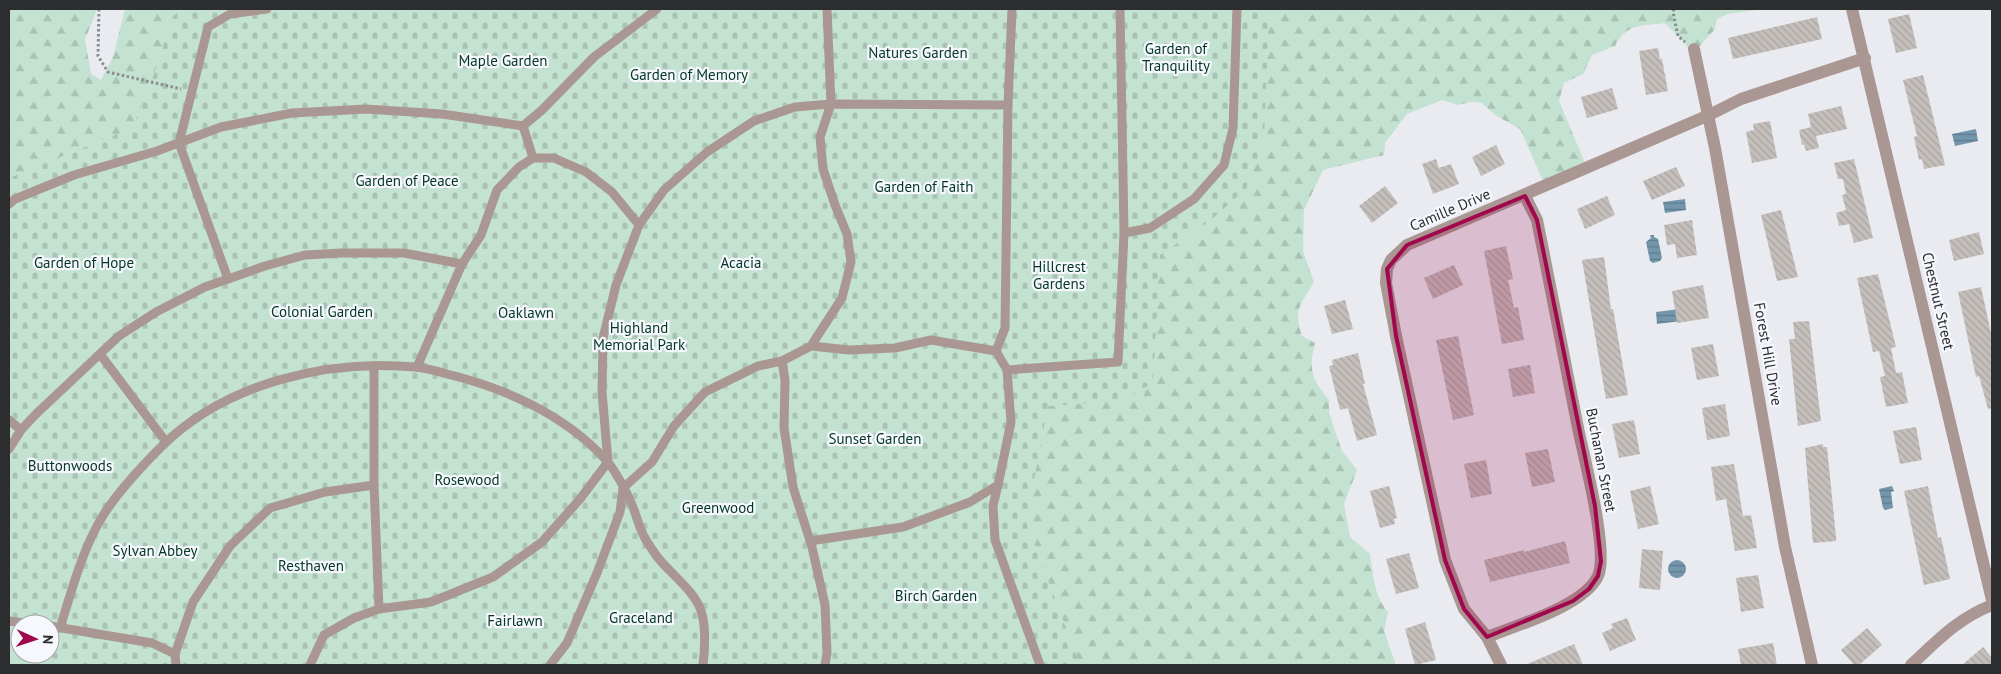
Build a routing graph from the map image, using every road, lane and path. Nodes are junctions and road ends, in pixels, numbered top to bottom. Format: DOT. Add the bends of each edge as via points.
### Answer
graph roads {
  1 [pos="100,9"];
  2 [pos="267,9"];
  3 [pos="827,9"];
  4 [pos="1012,9"];
  5 [pos="1120,9"];
  6 [pos="1237,9"];
  7 [pos="1674,9"];
  8 [pos="1852,9"];
  9 [pos="653,10"];
  10 [pos="1694,49"];
  11 [pos="1865,58"];
  12 [pos="194,91"];
  13 [pos="831,104"];
  14 [pos="1008,105"];
  15 [pos="1709,115"];
  16 [pos="523,126"];
  17 [pos="179,143"];
  18 [pos="533,158"];
  19 [pos="1525,196"];
  20 [pos="9,204"];
  21 [pos="639,225"];
  22 [pos="1124,233"];
  23 [pos="462,264"];
  24 [pos="228,279"];
  25 [pos="811,346"];
  26 [pos="996,351"];
  27 [pos="100,354"];
  28 [pos="782,361"];
  29 [pos="374,366"];
  30 [pos="417,367"];
  31 [pos="1007,370"];
  32 [pos="9,420"];
  33 [pos="21,430"];
  34 [pos="166,442"];
  35 [pos="9,449"];
  36 [pos="608,462"];
  37 [pos="374,485"];
  38 [pos="998,485"];
  39 [pos="623,488"];
  40 [pos="810,541"];
  41 [pos="1992,600"];
  42 [pos="1992,605"];
  43 [pos="379,609"];
  44 [pos="60,628"];
  45 [pos="1487,637"];
  46 [pos="174,654"];
  47 [pos="176,665"];
  48 [pos="310,665"];
  49 [pos="550,665"];
  50 [pos="703,665"];
  51 [pos="825,665"];
  52 [pos="1040,665"];
  53 [pos="1501,665"];
  54 [pos="1812,665"];
  55 [pos="1911,665"];
  1 -- 12 [label="path" via="98,56 108,72"];
  2 -- 12 [label="lane" via="230,14 208,27"];
  3 -- 13 [label="lane"];
  4 -- 14 [label="lane"];
  5 -- 22 [label="lane"];
  6 -- 22 [label="lane" via="1233,128 1224,165 1194,200 1150,228"];
  7 -- 10 [label="path" via="1678,36"];
  8 -- 11 [label="street, Chestnut Street"];
  9 -- 16 [label="lane" via="594,57"];
  10 -- 15 [label="street, Forest Hill Drive"];
  11 -- 15 [label="street, Camille Drive" via="1741,99"];
  11 -- 41 [label="street, Chestnut Street"];
  12 -- 17 [label="lane"];
  13 -- 14 [label="lane"];
  13 -- 21 [label="lane" via="794,107 754,121 707,152 664,190"];
  13 -- 25 [label="lane" via="820,137 823,169 847,234 851,262 842,298"];
  14 -- 26 [label="lane" via="1005,328"];
  15 -- 19 [label="street, Camille Drive"];
  15 -- 54 [label="street, Forest Hill Drive" via="1785,547"];
  16 -- 17 [label="lane" via="442,114 376,110 292,113 222,127"];
  16 -- 18 [label="lane"];
  17 -- 20 [label="lane" via="74,175"];
  17 -- 24 [label="lane"];
  18 -- 21 [label="lane" via="554,158 586,172 612,192"];
  18 -- 23 [label="lane" via="519,167 497,190 481,235"];
  19 -- 45 [label="street, Buchanan Street" via="1537,220 1595,506 1601,561 1598,576 1589,589 1573,601"];
  19 -- 45 [label="street, Camille Drive" via="1407,245 1391,260 1387,269 1386,283 1396,336 1445,560 1464,609"];
  21 -- 36 [label="lane" via="616,285 603,338 602,392"];
  22 -- 31 [label="lane" via="1118,362"];
  23 -- 24 [label="lane" via="404,253 305,255"];
  23 -- 30 [label="lane"];
  24 -- 27 [label="lane" via="156,312 119,336"];
  25 -- 26 [label="lane" via="849,350 895,348 931,340"];
  25 -- 28 [label="lane"];
  26 -- 31 [label="lane"];
  27 -- 33 [label="lane"];
  27 -- 34 [label="lane"];
  28 -- 39 [label="lane" via="758,366 705,392 674,426 652,462"];
  28 -- 40 [label="lane" via="785,438 793,487"];
  29 -- 30 [label="lane"];
  29 -- 34 [label="lane" via="333,369 282,379 240,393 196,418"];
  29 -- 37 [label="lane"];
  30 -- 36 [label="lane" via="506,392 545,412"];
  31 -- 38 [label="lane" via="1011,422"];
  32 -- 33 [label="lane"];
  33 -- 35 [label="lane"];
  34 -- 44 [label="lane" via="128,482 98,525 78,571"];
  36 -- 39 [label="lane"];
  36 -- 43 [label="lane" via="542,542 493,577 431,602"];
  37 -- 43 [label="lane"];
  37 -- 46 [label="lane" via="325,492 270,508 224,554 193,602"];
  38 -- 40 [label="lane" via="970,502 903,527"];
  38 -- 52 [label="lane" via="993,506 995,540"];
  39 -- 49 [label="lane" via="620,512 597,573 568,643"];
  39 -- 50 [label="lane" via="643,535 658,558 688,589 702,612"];
  40 -- 51 [label="lane" via="826,605"];
  42 -- 55 [label="street" via="1960,620"];
  43 -- 48 [label="lane" via="354,618 324,635"];
  44 -- 46 [label="lane" via="152,643"];
  45 -- 53 [label="street"];
  46 -- 47 [label="lane"];
}
